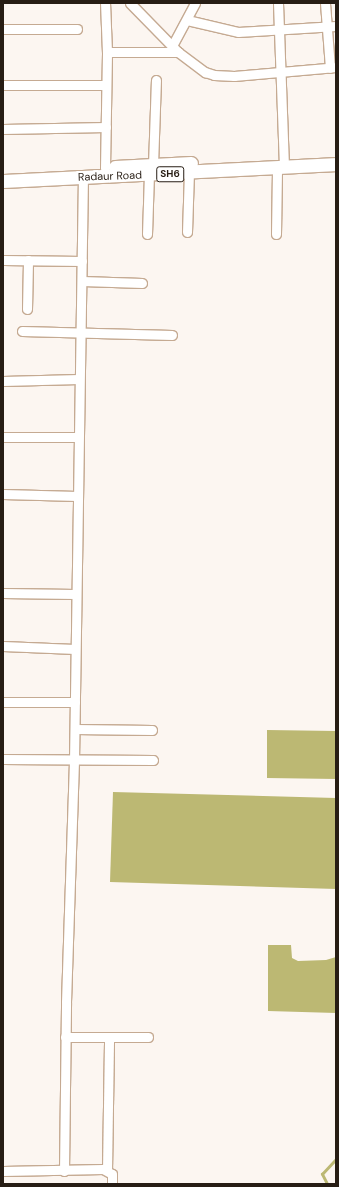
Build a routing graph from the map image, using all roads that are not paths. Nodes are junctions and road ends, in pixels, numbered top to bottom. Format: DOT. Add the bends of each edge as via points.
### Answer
graph roads {
  1 [pos="105,3"];
  2 [pos="130,3"];
  3 [pos="278,3"];
  4 [pos="325,3"];
  5 [pos="193,4"];
  6 [pos="187,20"];
  7 [pos="331,27"];
  8 [pos="3,29"];
  9 [pos="78,30"];
  10 [pos="279,30"];
  11 [pos="175,49"];
  12 [pos="107,52"];
  13 [pos="333,68"];
  14 [pos="282,72"];
  15 [pos="156,80"];
  16 [pos="3,85"];
  17 [pos="106,85"];
  18 [pos="106,127"];
  19 [pos="3,130"];
  20 [pos="336,156"];
  21 [pos="336,164"];
  22 [pos="281,165"];
  23 [pos="105,168"];
  24 [pos="151,170"];
  25 [pos="3,172"];
  26 [pos="189,172"];
  27 [pos="83,177"];
  28 [pos="3,181"];
  29 [pos="187,232"];
  30 [pos="147,234"];
  31 [pos="276,234"];
  32 [pos="3,260"];
  33 [pos="28,260"];
  34 [pos="82,262"];
  35 [pos="82,281"];
  36 [pos="142,283"];
  37 [pos="27,308"];
  38 [pos="22,331"];
  39 [pos="81,334"];
  40 [pos="172,335"];
  41 [pos="79,379"];
  42 [pos="3,381"];
  43 [pos="3,437"];
  44 [pos="78,437"];
  45 [pos="3,494"];
  46 [pos="77,496"];
  47 [pos="3,593"];
  48 [pos="76,594"];
  49 [pos="3,646"];
  50 [pos="75,649"];
  51 [pos="3,702"];
  52 [pos="75,702"];
  53 [pos="74,729"];
  54 [pos="152,730"];
  55 [pos="3,758"];
  56 [pos="74,760"];
  57 [pos="153,760"];
  58 [pos="65,1037"];
  59 [pos="109,1037"];
  60 [pos="148,1037"];
  61 [pos="108,1170"];
  62 [pos="64,1171"];
  63 [pos="3,1172"];
  64 [pos="112,1184"];
  1 -- 12 [label="street"];
  2 -- 11 [label="street"];
  3 -- 10 [label="street"];
  4 -- 7 [label="street"];
  5 -- 6 [label="street"];
  6 -- 10 [label="street" via="231,32"];
  6 -- 11 [label="street"];
  7 -- 10 [label="street"];
  7 -- 13 [label="street"];
  8 -- 9 [label="street"];
  10 -- 14 [label="street"];
  11 -- 12 [label="street"];
  11 -- 14 [label="street" via="204,72 214,75"];
  12 -- 17 [label="street"];
  13 -- 14 [label="street"];
  14 -- 22 [label="street"];
  15 -- 24 [label="street"];
  16 -- 17 [label="street"];
  17 -- 18 [label="street"];
  18 -- 19 [label="street"];
  18 -- 23 [label="street"];
  20 -- 22 [label="main road, Radaur Road / SH6"];
  21 -- 22 [label="main road, Radaur Road / SH6"];
  22 -- 24 [label="main road, Radaur Road / SH6"];
  22 -- 26 [label="main road, Radaur Road / SH6"];
  22 -- 31 [label="street"];
  23 -- 24 [label="main road, Radaur Road / SH6"];
  23 -- 25 [label="main road, Radaur Road / SH6"];
  24 -- 26 [label="main road, Radaur Road / SH6"];
  24 -- 27 [label="main road, Radaur Road / SH6"];
  24 -- 30 [label="street"];
  26 -- 29 [label="street"];
  27 -- 28 [label="main road, Radaur Road / SH6"];
  27 -- 34 [label="street"];
  32 -- 33 [label="street"];
  33 -- 34 [label="street"];
  33 -- 37 [label="street"];
  34 -- 35 [label="street"];
  35 -- 36 [label="street"];
  35 -- 39 [label="street"];
  38 -- 39 [label="street"];
  39 -- 40 [label="street"];
  39 -- 41 [label="street"];
  41 -- 42 [label="street"];
  41 -- 44 [label="street"];
  43 -- 44 [label="street"];
  44 -- 46 [label="street"];
  45 -- 46 [label="street"];
  46 -- 48 [label="street"];
  47 -- 48 [label="street"];
  48 -- 50 [label="street"];
  49 -- 50 [label="street"];
  50 -- 52 [label="street"];
  51 -- 52 [label="street"];
  52 -- 53 [label="street"];
  53 -- 54 [label="street"];
  53 -- 56 [label="street"];
  55 -- 56 [label="street"];
  56 -- 57 [label="street"];
  56 -- 58 [label="street"];
  58 -- 59 [label="street"];
  58 -- 62 [label="street"];
  59 -- 60 [label="street"];
  59 -- 61 [label="street"];
  61 -- 62 [label="street"];
  61 -- 64 [label="street" via="112,1174"];
  62 -- 63 [label="street"];
}
